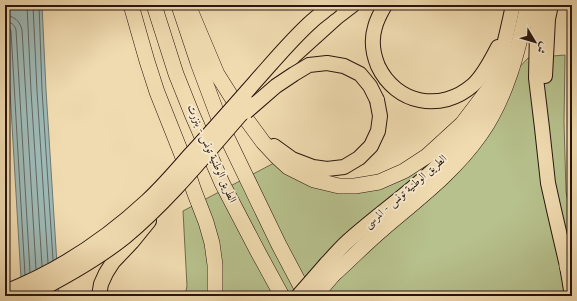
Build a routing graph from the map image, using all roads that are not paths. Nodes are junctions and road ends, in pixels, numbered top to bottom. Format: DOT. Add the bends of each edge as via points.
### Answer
graph roads {
  1 [pos="131,5"];
  2 [pos="154,5"];
  3 [pos="178,5"];
  4 [pos="188,5"];
  5 [pos="332,5"];
  6 [pos="353,5"];
  7 [pos="385,5"];
  8 [pos="513,5"];
  9 [pos="528,5"];
  10 [pos="540,5"];
  11 [pos="551,5"];
  12 [pos="508,31"];
  13 [pos="494,82"];
  14 [pos="234,123"];
  15 [pos="252,127"];
  16 [pos="542,128"];
  17 [pos="180,184"];
  18 [pos="272,232"];
  19 [pos="566,266"];
  20 [pos="330,270"];
  21 [pos="572,281"];
  22 [pos="5,292"];
  23 [pos="213,293"];
  24 [pos="28,296"];
  25 [pos="99,296"];
  26 [pos="282,296"];
  27 [pos="298,296"];
  28 [pos="306,296"];
  29 [pos="315,296"];
  30 [pos="322,296"];
  31 [pos="572,296"];
  1 -- 23 [label="highway" via="157,92 212,243 215,265"];
  2 -- 26 [label="highway, الطريق الوطنية تونس - بنزرت" via="176,74 222,183"];
  3 -- 18 [label="highway, الطريق الوطنية تونس - بنزرت" via="222,127"];
  4 -- 15 [label="highway" via="217,74"];
  5 -- 22 [label="highway, bridge" via="286,47 173,174 119,226 64,264"];
  6 -- 14 [label="highway, bridge" via="295,55"];
  7 -- 12 [label="highway" via="374,28 375,58 389,83 408,97 420,101 447,100 473,85"];
  8 -- 12 [label="highway, الطريق الوطنية تونس - المرسى"];
  9 -- 20 [label="highway" via="509,77 492,116 480,135 441,180"];
  10 -- 16 [label="highway" via="536,78"];
  11 -- 16 [label="highway"];
  12 -- 13 [label="highway, الطريق الوطنية تونس - المرسى"];
  13 -- 15 [label="highway" via="462,124 427,156 404,171 378,182 339,186 314,180 288,167"];
  13 -- 20 [label="highway, الطريق الوطنية تونس - المرسى" via="470,128 453,150 408,193 346,242"];
  14 -- 15 [label="highway, bridge" via="276,86 294,74 309,65 327,63 344,66 360,74 377,100 380,116 378,131 371,146 359,158 344,167 327,169 313,167 283,154"];
  14 -- 17 [label="highway, bridge"];
  16 -- 19 [label="highway" via="548,182"];
  17 -- 24 [label="highway, bridge" via="156,209 102,255 54,284"];
  17 -- 25 [label="highway, bridge" via="113,262 101,284"];
  18 -- 28 [label="highway, الطريق الوطنية تونس - بنزرت"];
  18 -- 30 [label="highway"];
  19 -- 21 [label="highway"];
  19 -- 31 [label="highway"];
  20 -- 27 [label="highway, الطريق الوطنية تونس - المرسى, bridge"];
  20 -- 29 [label="highway, bridge"];
}
